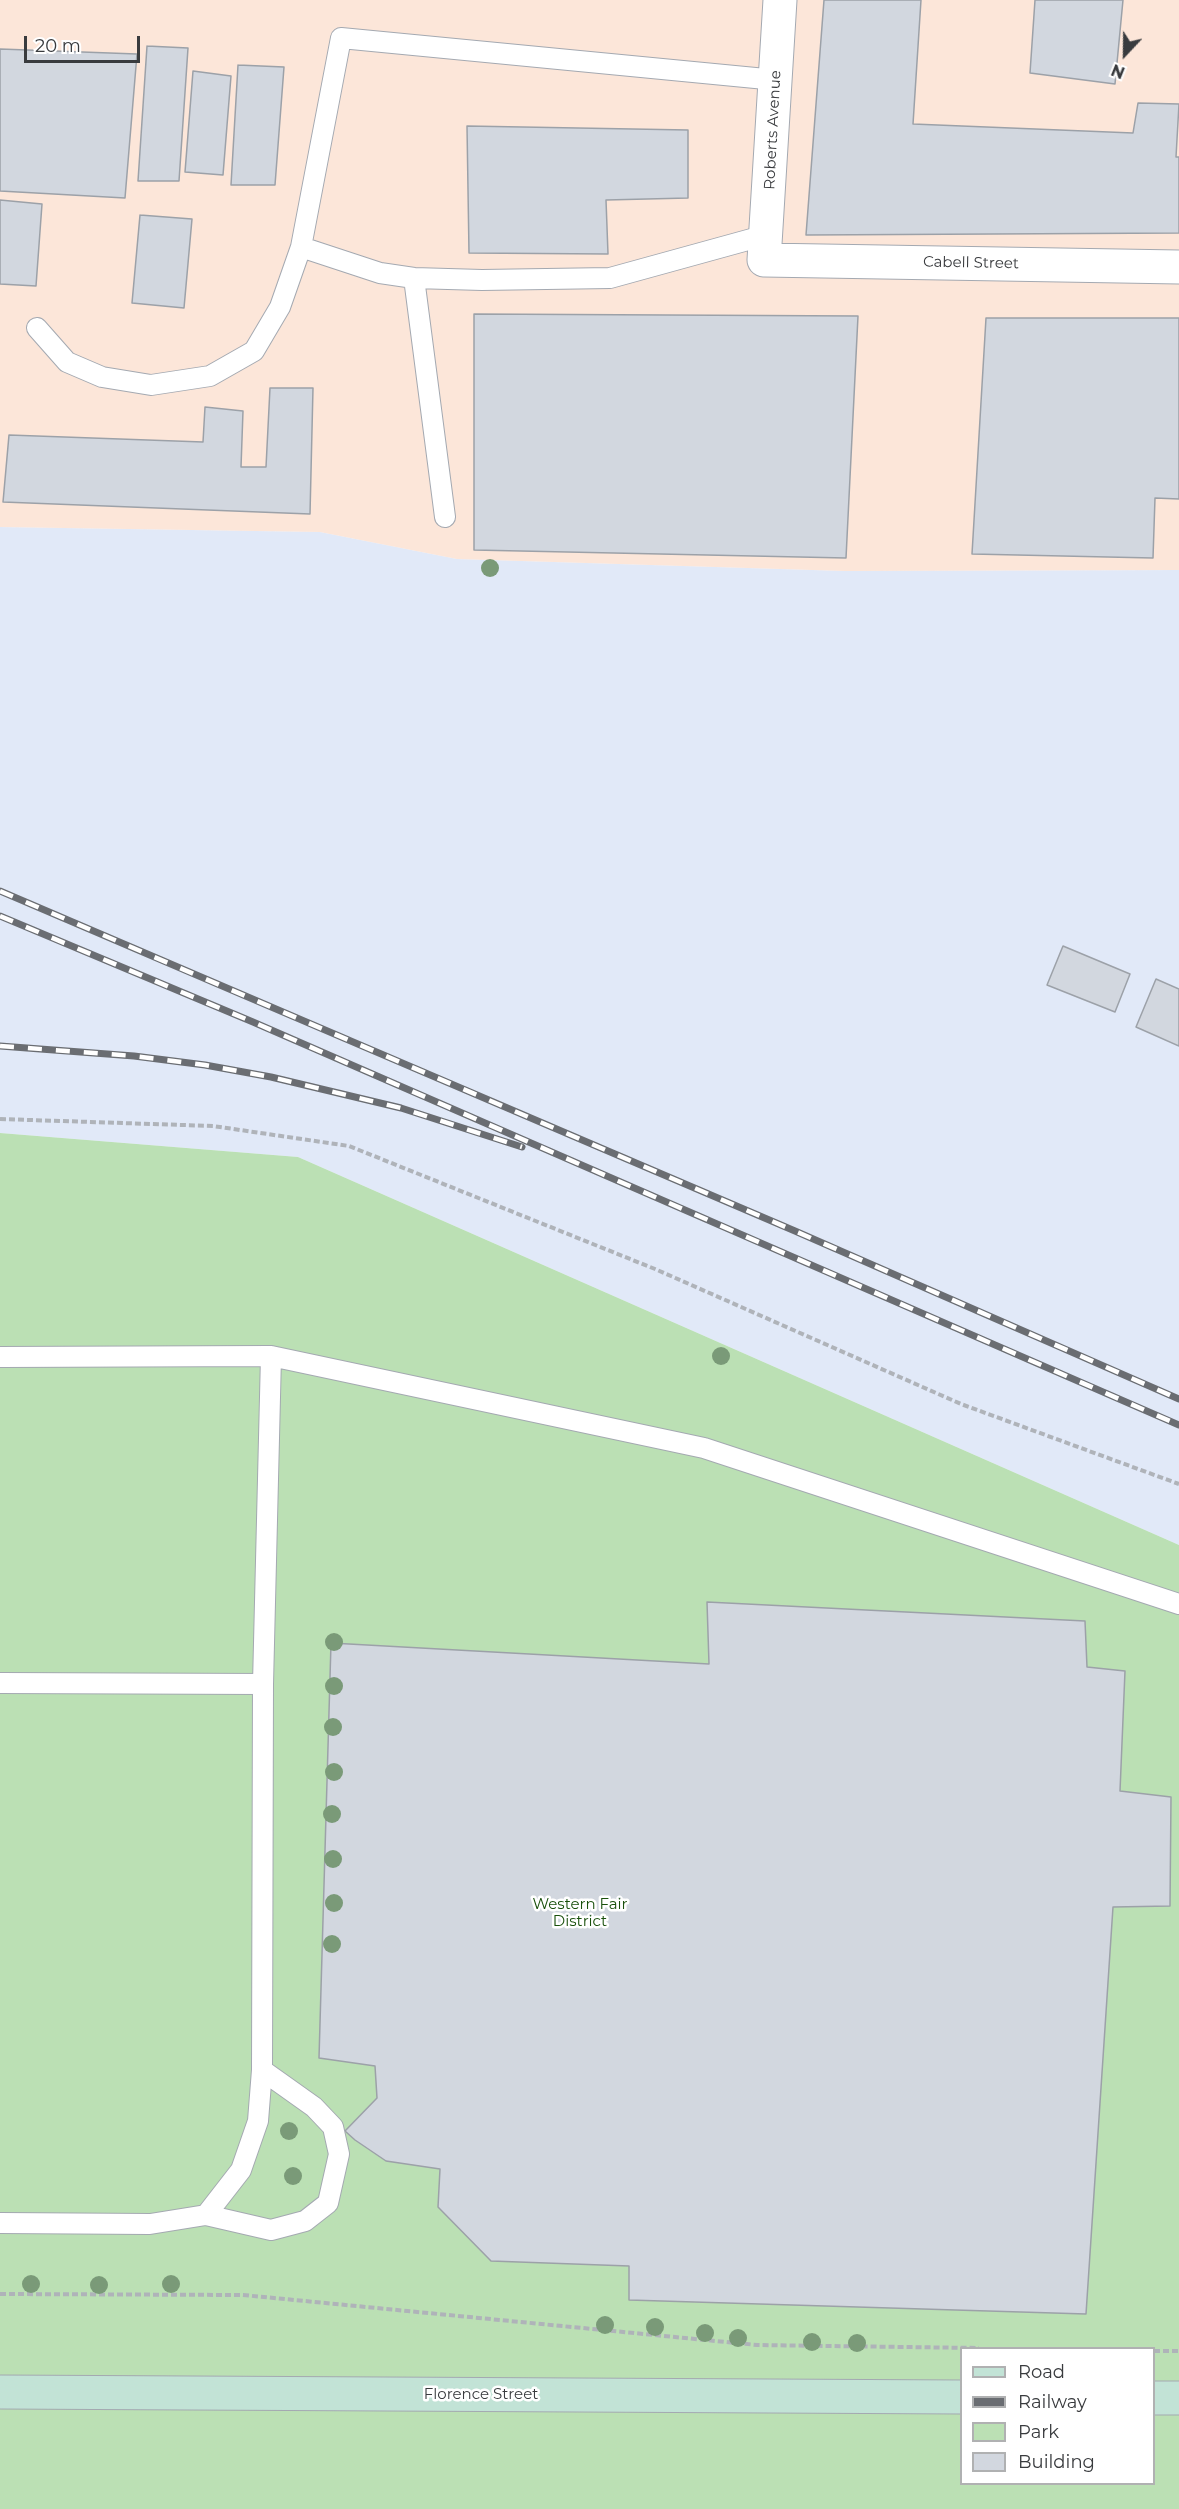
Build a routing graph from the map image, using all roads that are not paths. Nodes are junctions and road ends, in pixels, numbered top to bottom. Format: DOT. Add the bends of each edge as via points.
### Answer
graph roads {
  1 [pos="780,0"];
  2 [pos="776,80"];
  3 [pos="301,247"];
  4 [pos="765,248"];
  5 [pos="1179,267"];
  6 [pos="414,278"];
  7 [pos="37,328"];
  8 [pos="445,517"];
  9 [pos="271,1356"];
  10 [pos="0,1357"];
  11 [pos="1179,1604"];
  12 [pos="0,1683"];
  13 [pos="263,1684"];
  14 [pos="262,2070"];
  15 [pos="206,2216"];
  16 [pos="0,2223"];
  17 [pos="0,2392"];
  18 [pos="960,2397"];
  19 [pos="1155,2398"];
  20 [pos="1179,2398"];
  1 -- 2 [label="street, Roberts Avenue"];
  2 -- 3 [label="lane" via="341,38"];
  2 -- 4 [label="street, Roberts Avenue"];
  3 -- 6 [label="lane" via="380,273"];
  3 -- 7 [label="lane" via="280,307 254,351 210,376 151,385 102,377 67,362"];
  4 -- 5 [label="street, Cabell Street"];
  4 -- 6 [label="lane" via="610,278"];
  6 -- 8 [label="lane"];
  9 -- 10 [label="lane"];
  9 -- 11 [label="lane" via="704,1448"];
  9 -- 13 [label="lane"];
  12 -- 13 [label="lane"];
  13 -- 14 [label="lane"];
  14 -- 15 [label="lane" via="258,2121 241,2170"];
  14 -- 15 [label="lane" via="314,2107 333,2127 339,2154 328,2203 305,2221 271,2230"];
  15 -- 16 [label="lane" via="150,2224"];
  17 -- 18 [label="main road, Florence Street"];
  19 -- 20 [label="main road"];
}
